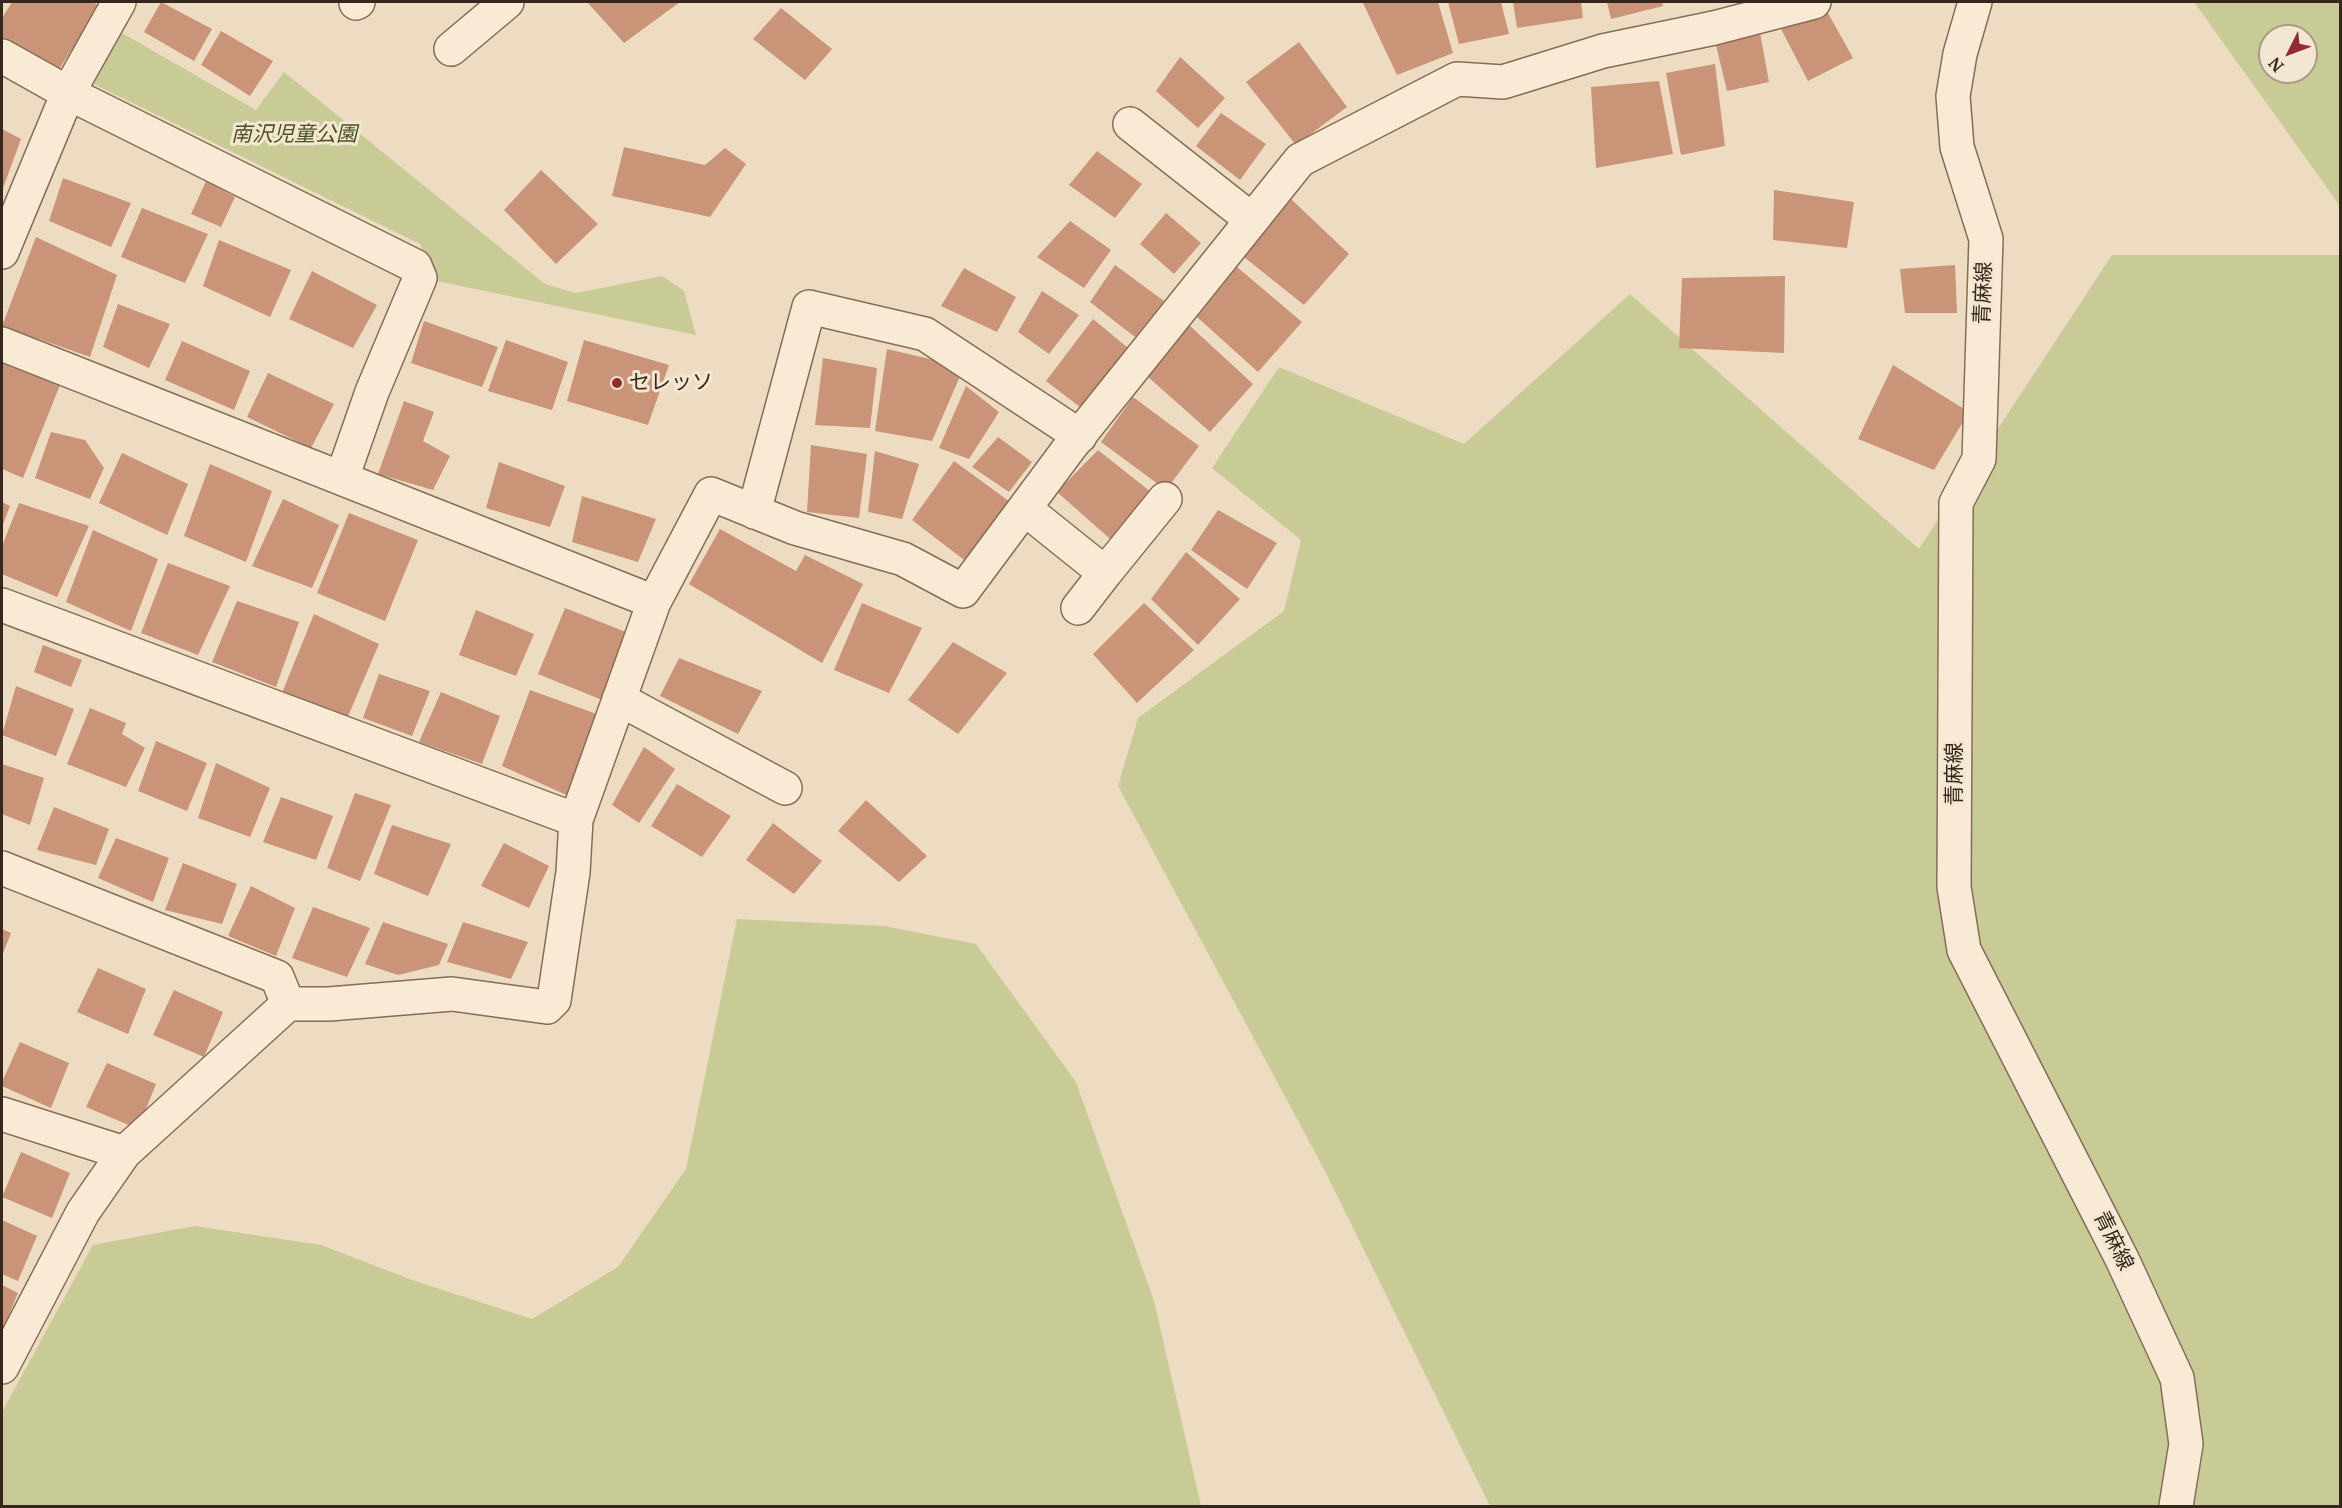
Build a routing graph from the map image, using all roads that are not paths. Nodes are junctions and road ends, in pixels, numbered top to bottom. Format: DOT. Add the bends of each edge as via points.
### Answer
graph roads {
  1 [pos="118,2"];
  2 [pos="504,2"];
  3 [pos="1814,2"];
  4 [pos="1976,2"];
  5 [pos="451,49"];
  6 [pos="2,56"];
  7 [pos="68,93"];
  8 [pos="1130,124"];
  9 [pos="1252,220"];
  10 [pos="2,252"];
  11 [pos="2,344"];
  12 [pos="1080,436"];
  13 [pos="342,478"];
  14 [pos="1165,499"];
  15 [pos="1025,509"];
  16 [pos="754,512"];
  17 [pos="1105,573"];
  18 [pos="654,602"];
  19 [pos="2,605"];
  20 [pos="1078,608"];
  21 [pos="619,699"];
  22 [pos="785,788"];
  23 [pos="576,820"];
  24 [pos="2,868"];
  25 [pos="288,1004"];
  26 [pos="2,1114"];
  27 [pos="124,1153"];
  28 [pos="2,1367"];
  29 [pos="2176,1506"];
  1 -- 7 [label="street"];
  2 -- 5 [label="street"];
  3 -- 9 [label="street" via="1603,51 1503,82 1457,79 1300,160"];
  4 -- 29 [label="street, 青麻線" via="1960,54 1953,96 1957,147 1986,239 1979,459 1956,503 1954,886 1964,950 2122,1259 2177,1378 2186,1444"];
  6 -- 7 [label="street"];
  7 -- 10 [label="street"];
  7 -- 13 [label="street" via="415,266 420,278 372,392"];
  8 -- 9 [label="street"];
  9 -- 12 [label="street"];
  11 -- 13 [label="street"];
  12 -- 15 [label="street"];
  12 -- 16 [label="street" via="925,334 809,307"];
  13 -- 18 [label="street"];
  14 -- 17 [label="street"];
  15 -- 16 [label="street" via="963,591 903,559"];
  15 -- 17 [label="street"];
  16 -- 18 [label="street" via="711,494"];
  17 -- 20 [label="street"];
  18 -- 21 [label="street"];
  19 -- 23 [label="street"];
  21 -- 22 [label="street"];
  21 -- 23 [label="street"];
  23 -- 25 [label="street" via="573,872 554,1000 547,1007 452,994"];
  24 -- 25 [label="street" via="277,977"];
  25 -- 27 [label="street"];
  26 -- 27 [label="street"];
  27 -- 28 [label="street" via="83,1212"];
}
